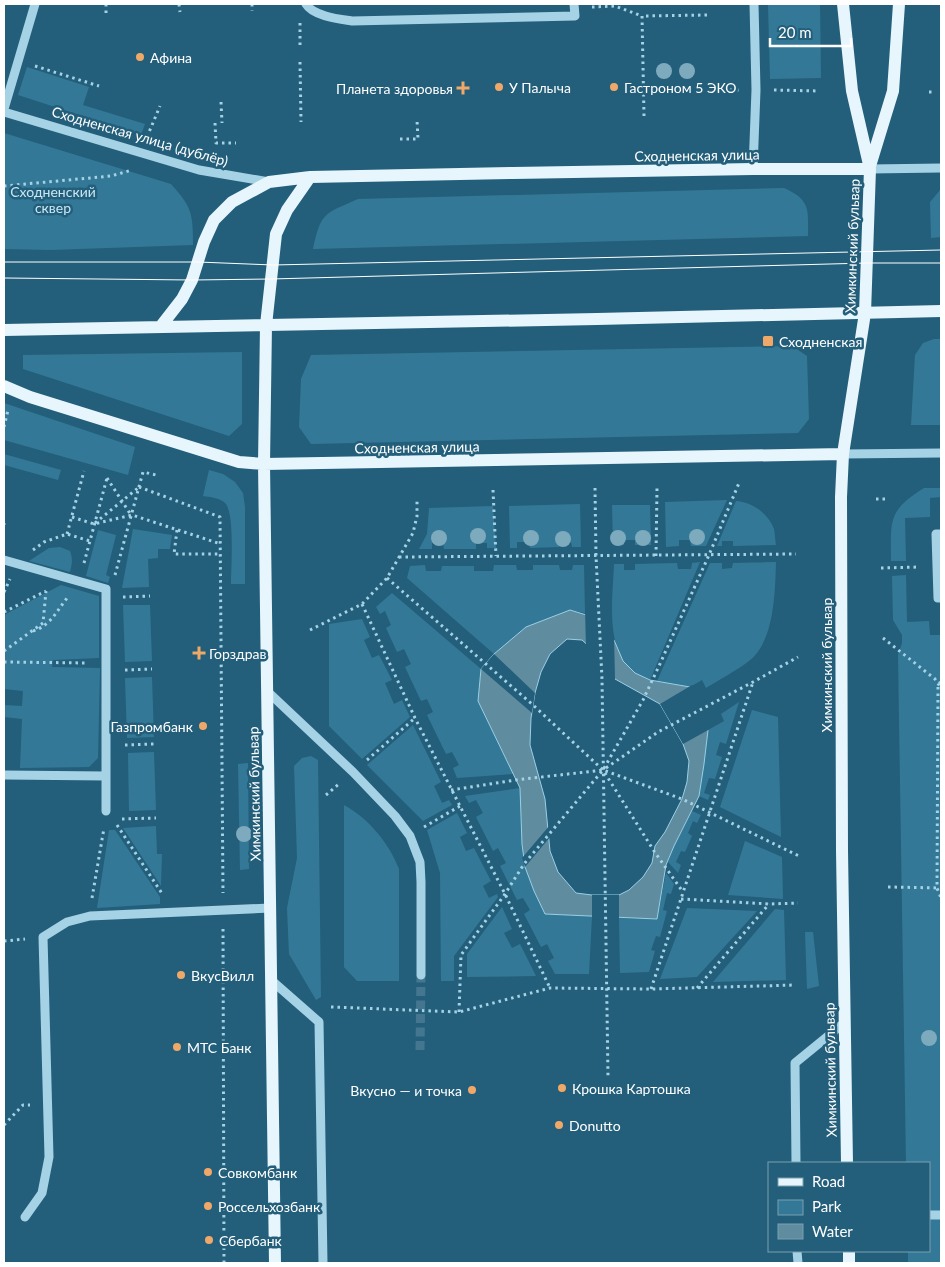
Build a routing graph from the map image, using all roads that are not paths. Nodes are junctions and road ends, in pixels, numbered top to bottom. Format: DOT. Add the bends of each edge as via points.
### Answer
graph roads {
  1 [pos="35,4"];
  2 [pos="306,4"];
  3 [pos="754,4"];
  4 [pos="843,4"];
  5 [pos="899,4"];
  6 [pos="574,5"];
  7 [pos="4,110"];
  8 [pos="941,168"];
  9 [pos="753,169"];
  10 [pos="870,169"];
  11 [pos="310,178"];
  12 [pos="269,182"];
  13 [pos="941,311"];
  14 [pos="866,313"];
  15 [pos="266,324"];
  16 [pos="161,326"];
  17 [pos="4,330"];
  18 [pos="4,386"];
  19 [pos="941,453"];
  20 [pos="843,454"];
  21 [pos="264,464"];
  22 [pos="941,534"];
  23 [pos="4,560"];
  24 [pos="941,598"];
  25 [pos="267,691"];
  26 [pos="4,775"];
  27 [pos="106,776"];
  28 [pos="106,810"];
  29 [pos="270,908"];
  30 [pos="421,975"];
  31 [pos="271,980"];
  32 [pos="844,1023"];
  33 [pos="796,1162"];
  34 [pos="847,1162"];
  35 [pos="24,1217"];
  36 [pos="275,1263"];
  37 [pos="323,1263"];
  1 -- 7 [label="street"];
  2 -- 6 [label="street" via="329,18 352,21 575,16"];
  3 -- 9 [label="street" via="756,90"];
  4 -- 10 [label="main road" via="852,91"];
  5 -- 10 [label="main road" via="893,91"];
  7 -- 12 [label="street, Сходненская улица (дублёр)" via="198,170"];
  8 -- 10 [label="street, Сходненская улица"];
  9 -- 10 [label="main road, Сходненская улица"];
  9 -- 11 [label="main road, Сходненская улица"];
  10 -- 14 [label="main road, Химкинский бульвар"];
  11 -- 12 [label="main road, Сходненская улица"];
  11 -- 15 [label="main road" via="287,210 276,234"];
  12 -- 16 [label="main road" via="232,202 214,220 192,280"];
  13 -- 14 [label="main road"];
  14 -- 15 [label="main road"];
  14 -- 20 [label="main road, Химкинский бульвар"];
  15 -- 16 [label="main road"];
  15 -- 21 [label="main road, Химкинский бульвар"];
  16 -- 17 [label="main road"];
  18 -- 21 [label="main road, Сходненская улица" via="239,462"];
  19 -- 20 [label="street"];
  20 -- 21 [label="main road, Сходненская улица"];
  20 -- 32 [label="main road, Химкинский бульвар"];
  21 -- 25 [label="main road, Химкинский бульвар"];
  22 -- 24 [label="street" via="936,534 938,598"];
  23 -- 27 [label="street" via="79,581 106,593"];
  25 -- 29 [label="main road, Химкинский бульвар"];
  25 -- 30 [label="street" via="359,778 410,836 420,862"];
  26 -- 27 [label="street"];
  27 -- 28 [label="street"];
  29 -- 31 [label="main road, Химкинский бульвар"];
  29 -- 35 [label="street" via="90,916 67,922 43,937 49,1157 42,1194"];
  31 -- 36 [label="main road, Химкинский бульвар"];
  31 -- 37 [label="street" via="319,1022"];
  32 -- 33 [label="street" via="795,1063"];
  32 -- 34 [label="main road, Химкинский бульвар"];
}
